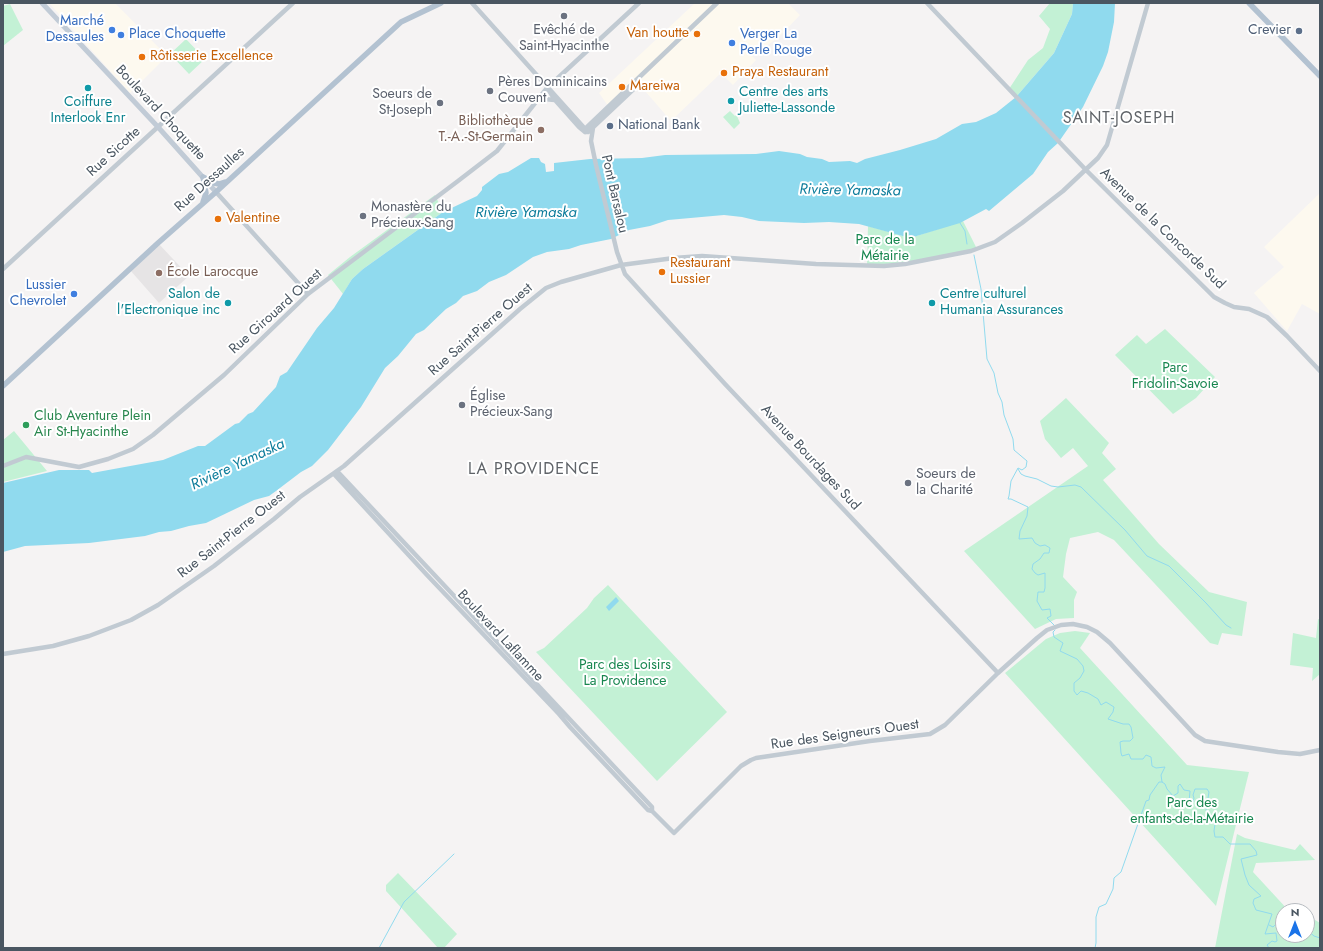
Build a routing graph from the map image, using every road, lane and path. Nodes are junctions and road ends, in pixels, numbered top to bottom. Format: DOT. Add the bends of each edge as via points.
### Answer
graph roads {
  1 [pos="42,3"];
  2 [pos="293,3"];
  3 [pos="441,3"];
  4 [pos="472,3"];
  5 [pos="639,3"];
  6 [pos="717,3"];
  7 [pos="927,3"];
  8 [pos="1148,3"];
  9 [pos="1249,3"];
  10 [pos="1320,76"];
  11 [pos="637,83"];
  12 [pos="547,88"];
  13 [pos="555,100"];
  14 [pos="536,102"];
  15 [pos="158,127"];
  16 [pos="587,132"];
  17 [pos="1086,170"];
  18 [pos="203,177"];
  19 [pos="229,180"];
  20 [pos="216,192"];
  21 [pos="203,204"];
  22 [pos="617,252"];
  23 [pos="621,265"];
  24 [pos="3,269"];
  25 [pos="308,294"];
  26 [pos="1320,371"];
  27 [pos="3,386"];
  28 [pos="3,466"];
  29 [pos="336,472"];
  30 [pos="3,654"];
  31 [pos="998,673"];
  32 [pos="1320,750"];
  33 [pos="674,833"];
  1 -- 15 [label="main road, Boulevard Choquette"];
  2 -- 15 [label="street, Rue Sicotte"];
  3 -- 19 [label="main road, Rue Dessaulles" via="401,22"];
  4 -- 12 [label="street"];
  5 -- 12 [label="street, Rue Girouard Ouest"];
  6 -- 11 [label="street"];
  7 -- 17 [label="street, Avenue de la Concorde Sud"];
  8 -- 17 [label="street, Rue Saint-Pierre Ouest" via="1107,145"];
  9 -- 10 [label="main road"];
  11 -- 16 [label="street"];
  11 -- 16 [label="street" via="632,91"];
  12 -- 13 [label="street"];
  12 -- 14 [label="street, Rue Girouard Ouest"];
  12 -- 16 [label="street"];
  13 -- 14 [label="street" via="543,99"];
  13 -- 16 [label="street" via="579,127"];
  14 -- 25 [label="street, Rue Girouard Ouest" via="497,150"];
  15 -- 18 [label="main road, Boulevard Choquette"];
  15 -- 24 [label="street, Rue Sicotte"];
  16 -- 22 [label="street, Pont Barsalou"];
  17 -- 23 [label="street, Rue Saint-Pierre Ouest" via="1064,191 1022,223 994,242 971,251 884,266 702,256"];
  17 -- 26 [label="street, Avenue de la Concorde Sud" via="1214,297 1267,318"];
  18 -- 19 [label="main road" via="217,184"];
  18 -- 20 [label="main road, Boulevard Choquette"];
  18 -- 21 [label="main road" via="206,193"];
  19 -- 20 [label="main road, Rue Dessaulles"];
  20 -- 21 [label="main road, Rue Dessaulles"];
  20 -- 25 [label="street, Boulevard Choquette"];
  21 -- 27 [label="main road, Rue Dessaulles"];
  22 -- 23 [label="street, Avenue Bourdages Sud"];
  23 -- 29 [label="street, Rue Saint-Pierre Ouest" via="546,288"];
  23 -- 31 [label="street, Avenue Bourdages Sud" via="625,274 725,384"];
  25 -- 28 [label="street, Rue Girouard Ouest" via="224,374 133,449 79,467 26,457"];
  29 -- 30 [label="street, Rue Saint-Pierre Ouest" via="300,496 214,566 158,605 131,620 53,646"];
  29 -- 33 [label="street, Boulevard Laflamme"];
  31 -- 32 [label="street, Rue des Seigneurs Ouest" via="1047,630 1073,624 1087,627 1110,643 1195,735 1205,741 1300,754"];
  31 -- 33 [label="street, Rue des Seigneurs Ouest" via="945,725 930,734 756,758 741,766"];
}
